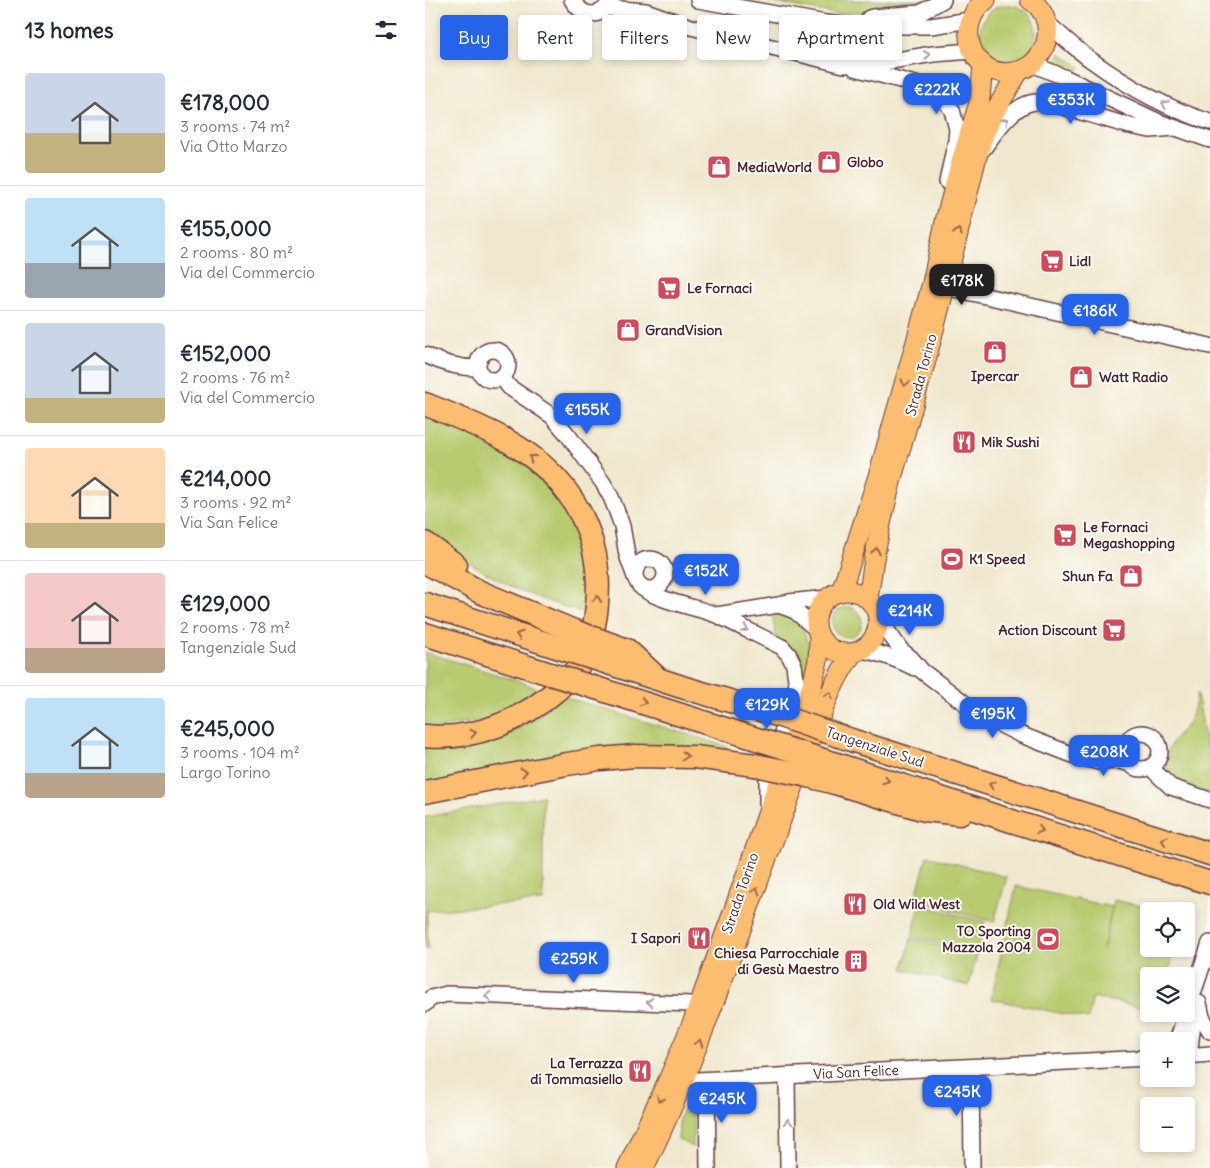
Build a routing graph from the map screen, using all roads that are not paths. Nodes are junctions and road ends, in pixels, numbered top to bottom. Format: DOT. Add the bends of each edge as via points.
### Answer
graph roads {
  1 [pos="571,0"];
  2 [pos="698,0"];
  3 [pos="943,0"];
  4 [pos="986,0"];
  5 [pos="1032,1"];
  6 [pos="609,4"];
  7 [pos="781,15"];
  8 [pos="896,15"];
  9 [pos="970,20"];
  10 [pos="1047,23"];
  11 [pos="902,26"];
  12 [pos="978,58"];
  13 [pos="844,65"];
  14 [pos="1026,68"];
  15 [pos="1210,122"];
  16 [pos="1175,128"];
  17 [pos="1210,140"];
  18 [pos="976,160"];
  19 [pos="946,217"];
  20 [pos="945,286"];
  21 [pos="1210,346"];
  22 [pos="425,354"];
  23 [pos="478,368"];
  24 [pos="502,377"];
  25 [pos="425,404"];
  26 [pos="622,526"];
  27 [pos="425,543"];
  28 [pos="647,559"];
  29 [pos="425,562"];
  30 [pos="665,573"];
  31 [pos="637,581"];
  32 [pos="834,595"];
  33 [pos="869,599"];
  34 [pos="425,604"];
  35 [pos="685,604"];
  36 [pos="779,606"];
  37 [pos="717,615"];
  38 [pos="878,617"];
  39 [pos="549,621"];
  40 [pos="425,634"];
  41 [pos="818,634"];
  42 [pos="570,640"];
  43 [pos="857,652"];
  44 [pos="922,671"];
  45 [pos="425,736"];
  46 [pos="1127,740"];
  47 [pos="1088,759"];
  48 [pos="1127,763"];
  49 [pos="1152,767"];
  50 [pos="837,774"];
  51 [pos="425,792"];
  52 [pos="1210,800"];
  53 [pos="768,812"];
  54 [pos="1210,854"];
  55 [pos="1210,883"];
  56 [pos="1210,943"];
  57 [pos="1196,987"];
  58 [pos="425,1004"];
  59 [pos="699,1005"];
  60 [pos="1210,1031"];
  61 [pos="1180,1032"];
  62 [pos="1192,1032"];
  63 [pos="1210,1054"];
  64 [pos="1195,1055"];
  65 [pos="1140,1058"];
  66 [pos="971,1067"];
  67 [pos="787,1076"];
  68 [pos="684,1080"];
  69 [pos="707,1080"];
  70 [pos="627,1168"];
  71 [pos="644,1168"];
  72 [pos="707,1168"];
  73 [pos="788,1168"];
  74 [pos="972,1168"];
  1 -- 6 [label="street" via="577,9 587,14 598,14"];
  2 -- 7 [label="street"];
  3 -- 8 [label="street" via="920,13"];
  4 -- 9 [label="main road"];
  5 -- 10 [label="main road"];
  6 -- 13 [label="street" via="646,11 691,27"];
  9 -- 11 [label="street" via="931,26"];
  9 -- 12 [label="main road, Strada Torino" via="969,40"];
  10 -- 14 [label="main road, Strada Torino" via="1047,42 1041,55"];
  15 -- 10 [label="street, one-way" via="1152,98 1113,76"];
  13 -- 12 [label="street, one-way" via="933,54"];
  12 -- 14 [label="main road" via="999,72 1010,73"];
  12 -- 19 [label="main road, Strada Torino" via="981,99"];
  13 -- 19 [label="street" via="930,88 952,110 957,129 946,185"];
  14 -- 16 [label="street" via="1066,78"];
  14 -- 18 [label="main road, Strada Torino" via="992,116"];
  16 -- 17 [label="street"];
  18 -- 16 [label="street, one-way" via="1007,119 1032,102 1150,130"];
  20 -- 18 [label="main road, Strada Torino, one-way"];
  19 -- 32 [label="main road, Strada Torino, one-way" via="917,338 878,476"];
  20 -- 21 [label="street"];
  33 -- 20 [label="main road, Strada Torino, one-way" via="882,518"];
  22 -- 23 [label="street" via="450,365"];
  23 -- 24 [label="street" via="487,379"];
  23 -- 24 [label="street" via="485,352 497,350 508,364"];
  24 -- 26 [label="street" via="509,386 561,425 603,483"];
  45 -- 25 [label="highway, one-way" via="461,735 494,727 527,712 552,694 584,657 592,632 597,587 595,556 587,529 576,504 559,481 537,460 504,438"];
  26 -- 28 [label="street"];
  26 -- 31 [label="street" via="627,555"];
  27 -- 39 [label="highway" via="474,578"];
  28 -- 30 [label="street" via="659,562"];
  28 -- 31 [label="street" via="635,571"];
  29 -- 39 [label="highway" via="480,592"];
  30 -- 31 [label="street" via="663,582 655,588 644,588"];
  30 -- 35 [label="street" via="672,589"];
  31 -- 35 [label="street" via="646,591 671,602"];
  32 -- 33 [label="main road" via="851,591"];
  32 -- 36 [label="street"];
  32 -- 41 [label="main road" via="823,601 818,610 815,619"];
  33 -- 38 [label="main road"];
  42 -- 34 [label="highway, Tangenziale Sud, one-way"];
  35 -- 37 [label="street"];
  36 -- 37 [label="street"];
  36 -- 41 [label="street" via="795,612"];
  37 -- 53 [label="street, one-way" via="782,647 794,665 797,687 767,778"];
  38 -- 43 [label="main road" via="875,636"];
  38 -- 44 [label="street" via="901,650"];
  39 -- 42 [label="highway"];
  40 -- 50 [label="highway, Tangenziale Sud, one-way, bridge" via="763,741"];
  41 -- 43 [label="main road" via="825,646 833,651 843,654"];
  41 -- 53 [label="main road, Strada Torino" via="818,660 812,686"];
  54 -- 42 [label="highway, Tangenziale Sud, one-way, bridge" via="658,679 604,652"];
  43 -- 44 [label="street" via="877,652"];
  68 -- 43 [label="main road, Strada Torino, one-way" via="829,694 843,666"];
  44 -- 47 [label="street" via="994,723"];
  46 -- 47 [label="street" via="1104,755"];
  46 -- 48 [label="street" via="1123,752"];
  46 -- 49 [label="street" via="1141,733 1153,736 1160,747 1160,755"];
  47 -- 48 [label="street"];
  48 -- 49 [label="street" via="1139,770"];
  49 -- 52 [label="street" via="1171,787"];
  51 -- 50 [label="highway, one-way, bridge" via="567,764 635,756 695,756 804,775"];
  50 -- 55 [label="highway, Tangenziale Sud, one-way" via="1002,818"];
  53 -- 59 [label="main road, Strada Torino"];
  56 -- 57 [label="street"];
  57 -- 60 [label="street" via="1202,1017"];
  57 -- 61 [label="street"];
  57 -- 62 [label="street"];
  59 -- 58 [label="street, one-way" via="447,994 431,998"];
  59 -- 70 [label="main road, Strada Torino, one-way"];
  63 -- 64 [label="street"];
  65 -- 66 [label="street, Via San Felice"];
  66 -- 67 [label="street, Via San Felice"];
  66 -- 74 [label="street"];
  67 -- 69 [label="street, Via San Felice"];
  73 -- 67 [label="street, one-way"];
  68 -- 69 [label="street, Via San Felice"];
  68 -- 71 [label="main road, Strada Torino"];
  69 -- 72 [label="street"];
}
